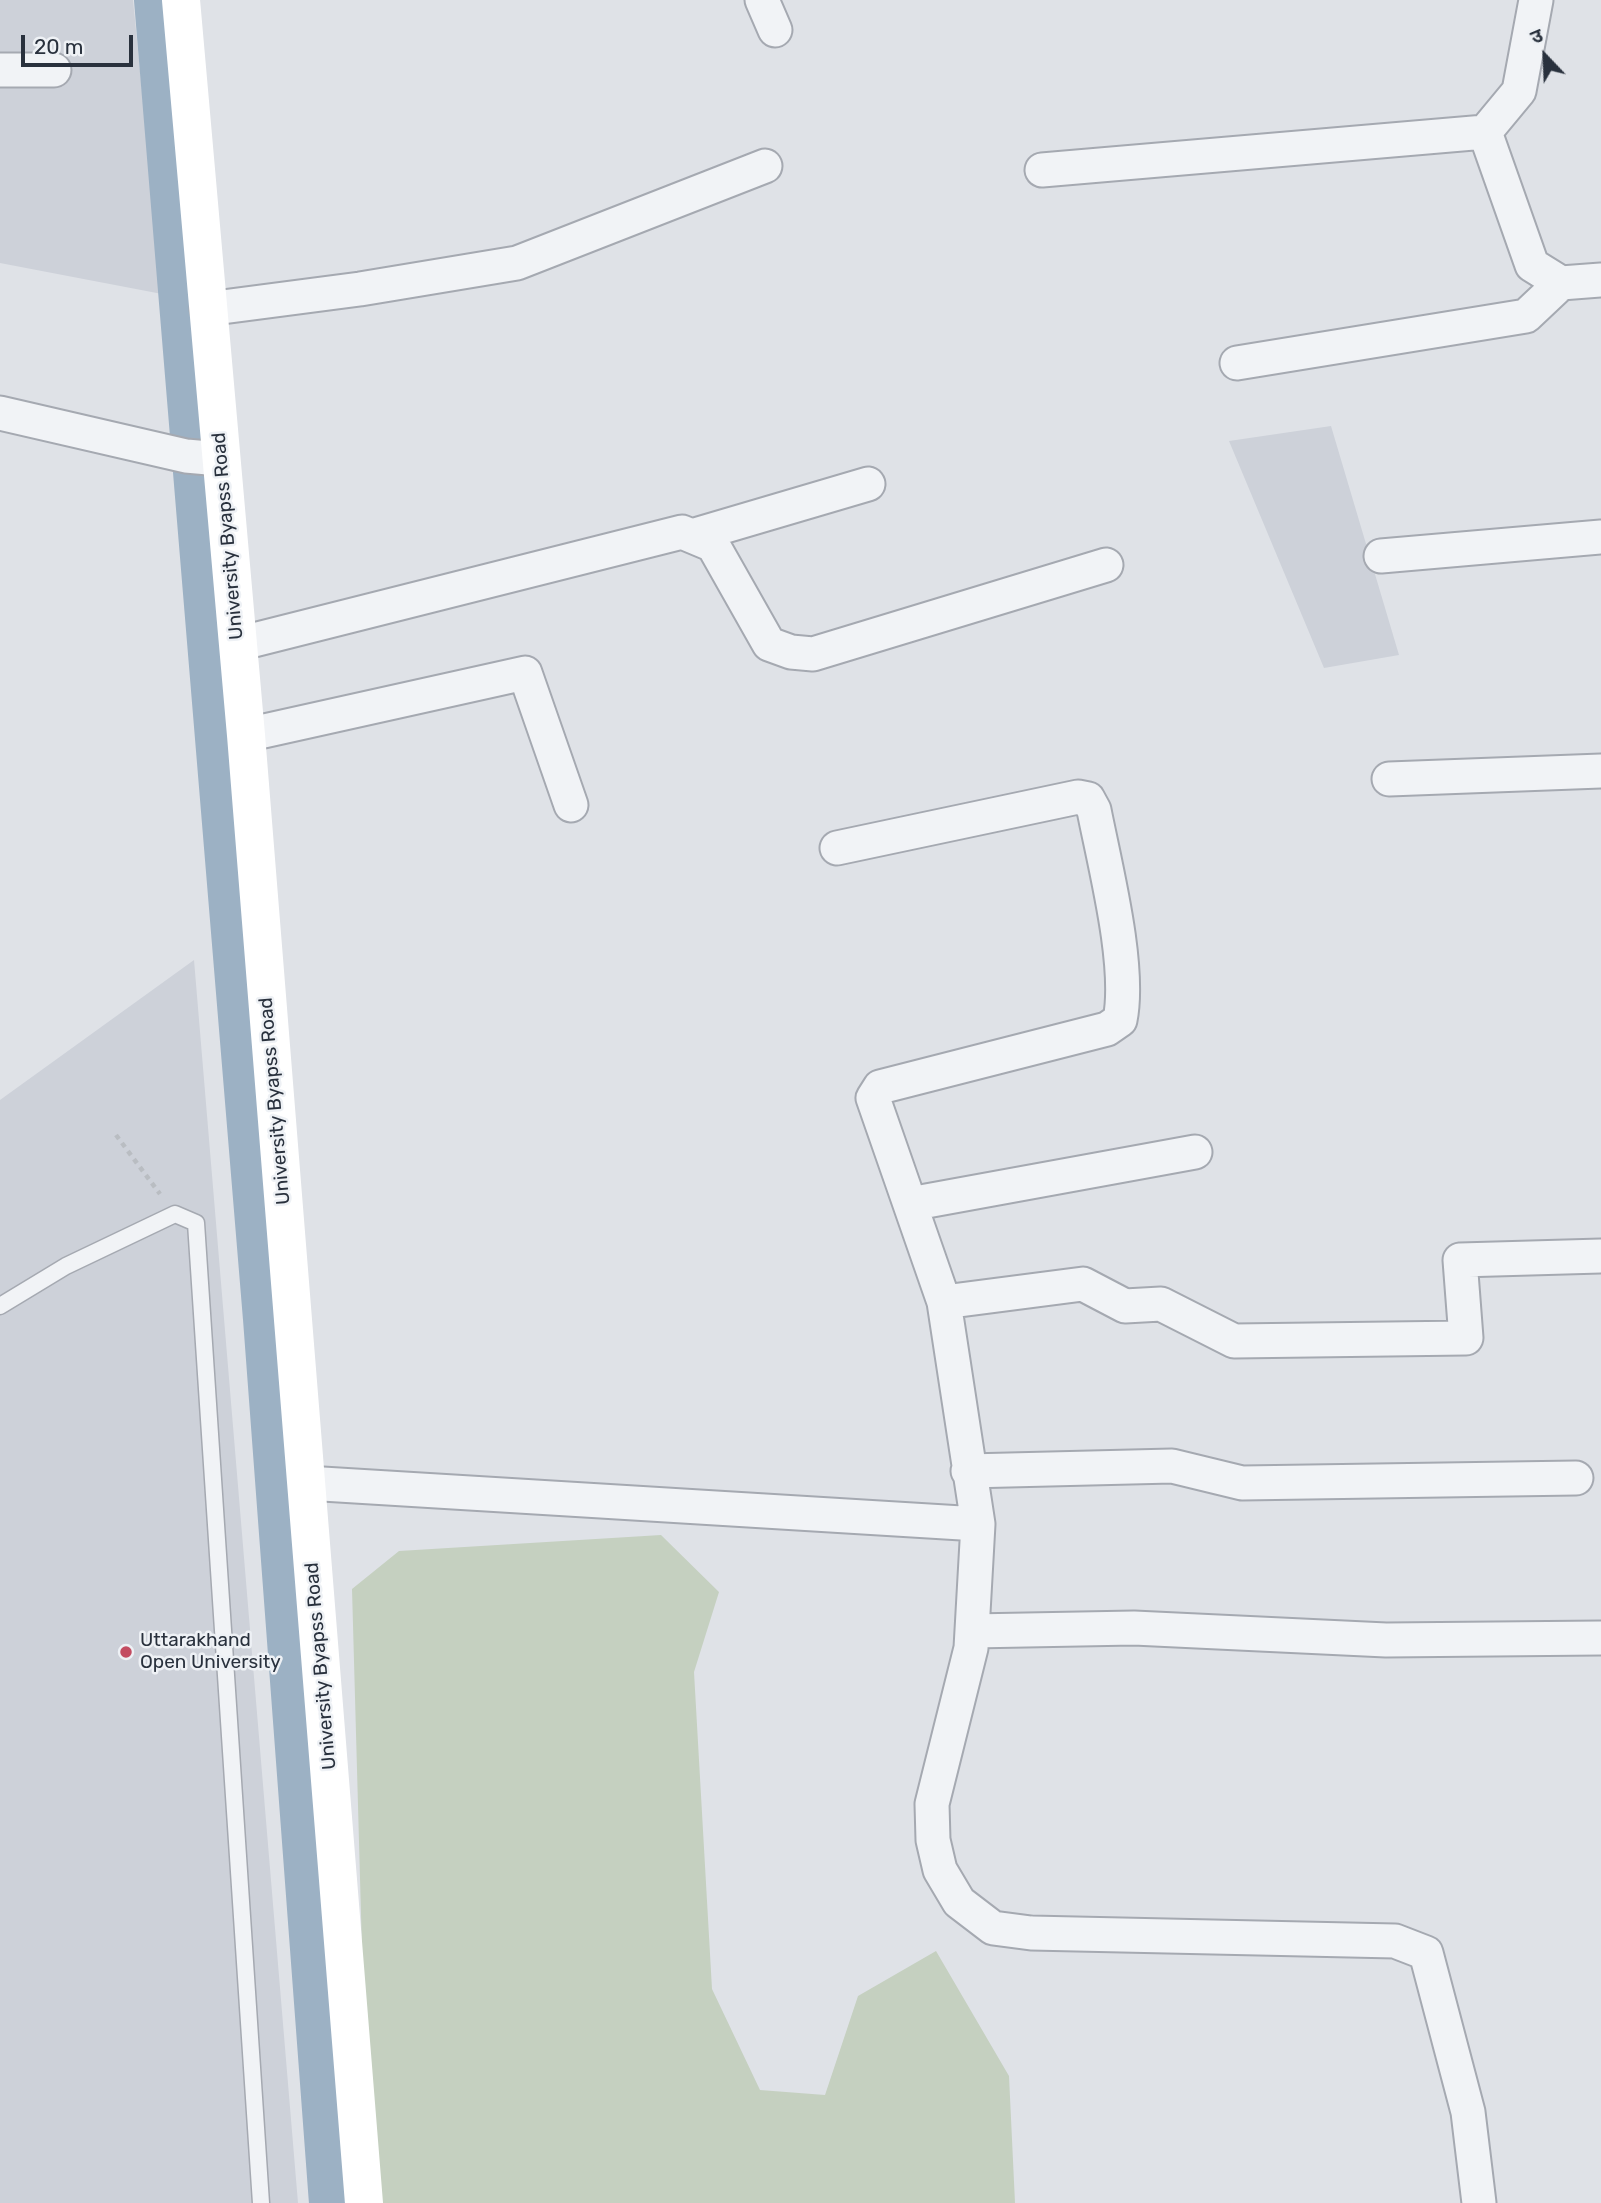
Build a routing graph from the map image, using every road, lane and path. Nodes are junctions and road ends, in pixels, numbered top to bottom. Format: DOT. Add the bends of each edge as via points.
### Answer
graph roads {
  1 [pos="181,0"];
  2 [pos="762,0"];
  3 [pos="1536,0"];
  4 [pos="775,30"];
  5 [pos="0,70"];
  6 [pos="54,71"];
  7 [pos="1485,132"];
  8 [pos="765,166"];
  9 [pos="1042,170"];
  10 [pos="1601,279"];
  11 [pos="1561,283"];
  12 [pos="207,309"];
  13 [pos="1237,363"];
  14 [pos="0,413"];
  15 [pos="203,458"];
  16 [pos="868,484"];
  17 [pos="695,535"];
  18 [pos="1601,537"];
  19 [pos="1381,556"];
  20 [pos="1106,565"];
  21 [pos="238,644"];
  22 [pos="246,735"];
  23 [pos="1601,771"];
  24 [pos="1390,779"];
  25 [pos="571,805"];
  26 [pos="837,848"];
  27 [pos="116,1135"];
  28 [pos="1195,1152"];
  29 [pos="910,1204"];
  30 [pos="175,1214"];
  31 [pos="1601,1256"];
  32 [pos="944,1302"];
  33 [pos="0,1306"];
  34 [pos="968,1471"];
  35 [pos="1576,1478"];
  36 [pos="306,1483"];
  37 [pos="978,1524"];
  38 [pos="972,1631"];
  39 [pos="1601,1638"];
  40 [pos="261,2203"];
  41 [pos="364,2203"];
  42 [pos="1479,2203"];
  1 -- 12 [label="main road, University Byapss Road"];
  2 -- 4 [label="street"];
  3 -- 7 [label="street" via="1519,91"];
  5 -- 6 [label="street"];
  7 -- 9 [label="street"];
  7 -- 11 [label="street" via="1532,265"];
  8 -- 12 [label="street" via="517,263"];
  10 -- 11 [label="street"];
  11 -- 13 [label="street" via="1526,316"];
  12 -- 15 [label="main road, University Byapss Road"];
  14 -- 15 [label="street"];
  15 -- 21 [label="main road, University Byapss Road"];
  16 -- 17 [label="street"];
  17 -- 20 [label="street" via="713,545 769,644 791,653 813,654"];
  17 -- 21 [label="street" via="681,532"];
  18 -- 19 [label="street"];
  21 -- 22 [label="main road, University Byapss Road"];
  22 -- 25 [label="street" via="525,673"];
  22 -- 36 [label="main road, University Byapss Road"];
  23 -- 24 [label="street"];
  26 -- 29 [label="street" via="1078,797 1088,799 1094,810 1118,936 1121,1020 1107,1029 880,1087 873,1098"];
  27 -- 30 [label="path"];
  28 -- 29 [label="street"];
  29 -- 32 [label="street"];
  30 -- 33 [label="lane" via="66,1266"];
  30 -- 40 [label="lane" via="196,1223"];
  31 -- 32 [label="street" via="1460,1260 1466,1338 1234,1341 1161,1304 1125,1306 1083,1284"];
  32 -- 34 [label="street"];
  34 -- 35 [label="street" via="1172,1466 1242,1483"];
  34 -- 37 [label="street"];
  36 -- 37 [label="street"];
  36 -- 41 [label="main road, University Byapss Road"];
  37 -- 38 [label="street"];
  38 -- 39 [label="street" via="1134,1628 1386,1640"];
  38 -- 42 [label="street" via="932,1804 940,1870 959,1902 993,1928 1031,1933 1395,1941 1426,1953 1468,2112"];
}
